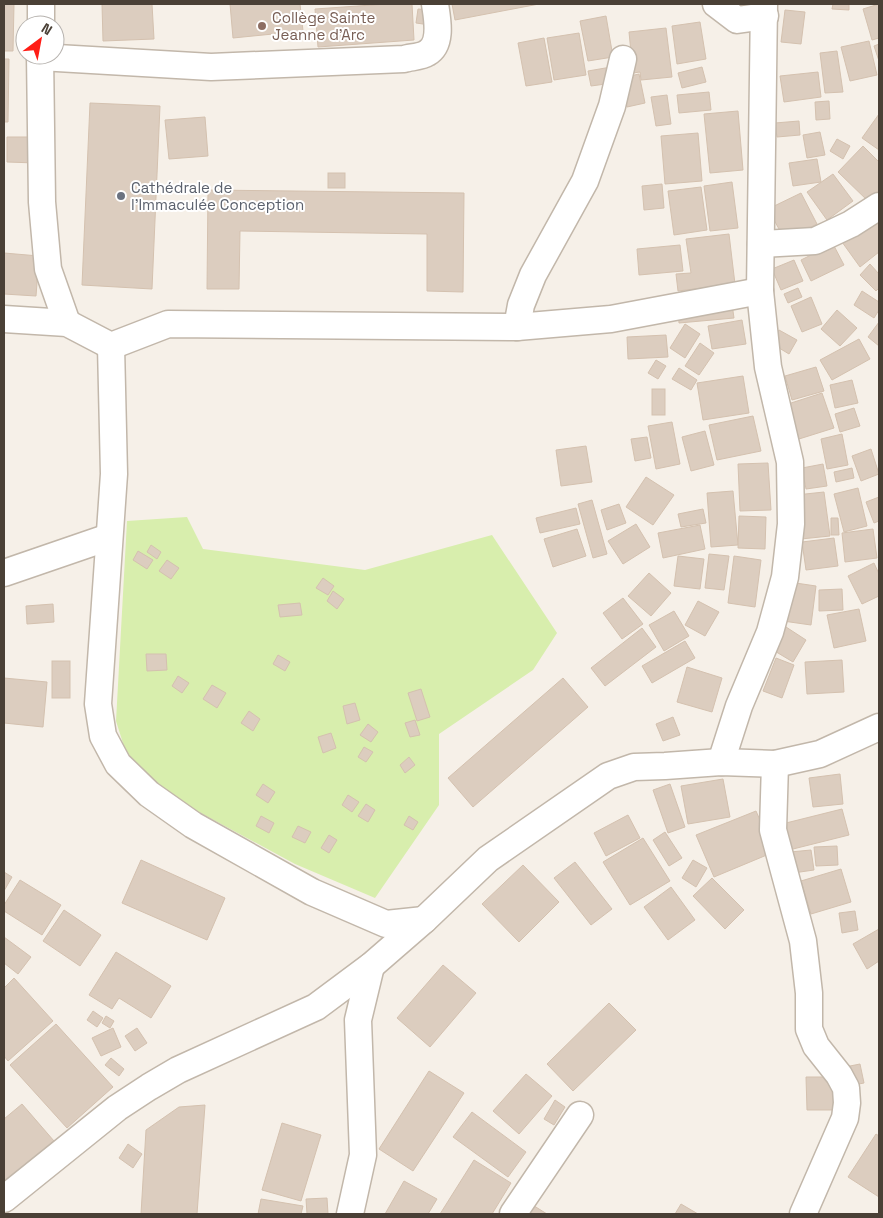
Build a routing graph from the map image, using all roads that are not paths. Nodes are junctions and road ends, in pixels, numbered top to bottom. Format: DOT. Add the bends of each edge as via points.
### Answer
graph roads {
  1 [pos="435,4"];
  2 [pos="716,4"];
  3 [pos="764,10"];
  4 [pos="65,57"];
  5 [pos="624,59"];
  6 [pos="40,65"];
  7 [pos="879,206"];
  8 [pos="761,244"];
  9 [pos="760,291"];
  10 [pos="4,319"];
  11 [pos="67,323"];
  12 [pos="517,327"];
  13 [pos="110,346"];
  14 [pos="109,537"];
  15 [pos="4,573"];
  16 [pos="879,727"];
  17 [pos="721,762"];
  18 [pos="775,764"];
  19 [pos="424,920"];
  20 [pos="371,966"];
  21 [pos="580,1115"];
  22 [pos="4,1199"];
  23 [pos="350,1214"];
  24 [pos="513,1214"];
  25 [pos="803,1214"];
  1 -- 4 [label="street" via="438,29 434,45 427,53 404,59 211,66"];
  2 -- 3 [label="street" via="737,20"];
  3 -- 8 [label="street"];
  5 -- 12 [label="street" via="612,106 585,181 532,275"];
  6 -- 11 [label="street" via="42,202 48,270"];
  7 -- 8 [label="street" via="815,241"];
  8 -- 9 [label="street"];
  9 -- 12 [label="street" via="611,319"];
  9 -- 17 [label="street" via="768,367 790,462 791,524 785,577 770,632 739,706"];
  10 -- 11 [label="street"];
  11 -- 13 [label="street"];
  12 -- 13 [label="street" via="168,324"];
  13 -- 14 [label="street" via="114,474"];
  14 -- 15 [label="street"];
  14 -- 19 [label="street" via="98,704 103,736 118,764 149,794 193,825 312,892 386,924"];
  16 -- 18 [label="street" via="820,754"];
  17 -- 18 [label="street"];
  17 -- 19 [label="street" via="634,767 608,776 488,859"];
  18 -- 25 [label="street" via="773,830 803,941 809,1029 816,1046 839,1074 846,1088 847,1103 845,1118"];
  19 -- 20 [label="street"];
  20 -- 22 [label="street" via="316,1007 178,1070 125,1102"];
  20 -- 23 [label="street" via="358,1020 363,1155"];
  21 -- 24 [label="street"];
}
